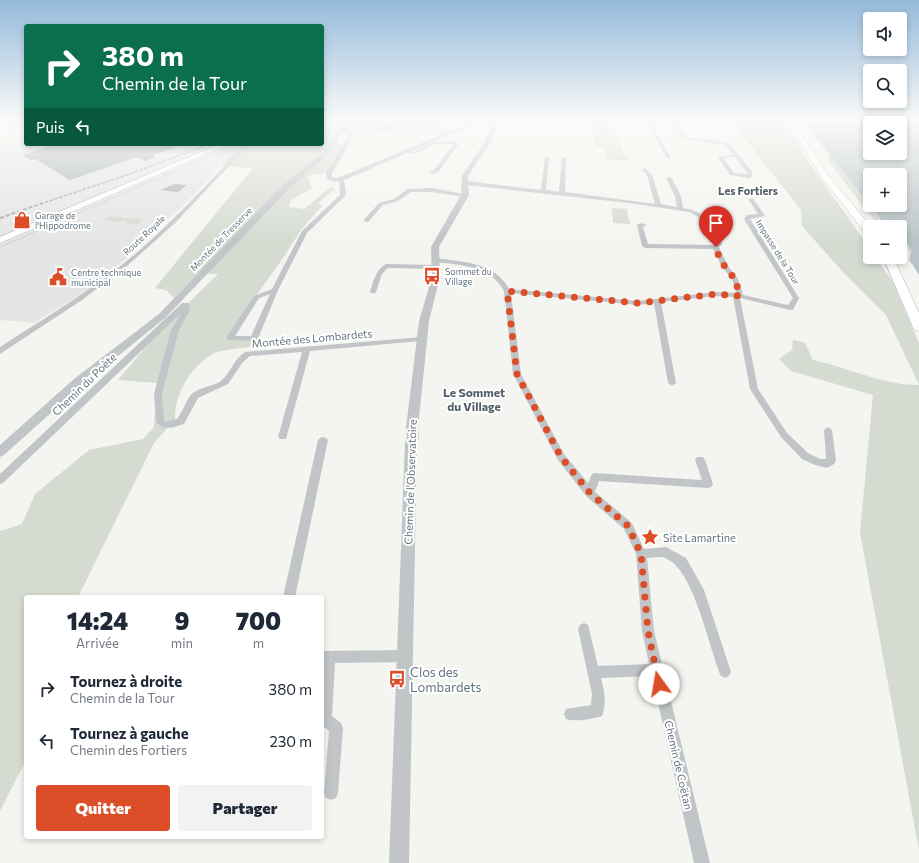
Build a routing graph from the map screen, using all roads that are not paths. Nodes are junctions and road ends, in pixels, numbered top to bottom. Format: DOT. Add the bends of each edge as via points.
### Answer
graph roads {
  1 [pos="185,161"];
  2 [pos="231,161"];
  3 [pos="317,161"];
  4 [pos="336,161"];
  5 [pos="384,161"];
  6 [pos="444,161"];
  7 [pos="475,161"];
  8 [pos="547,161"];
  9 [pos="564,161"];
  10 [pos="722,161"];
  11 [pos="740,161"];
  12 [pos="815,161"];
  13 [pos="821,161"];
  14 [pos="645,170"];
  15 [pos="432,173"];
  16 [pos="669,178"];
  17 [pos="341,180"];
  18 [pos="465,189"];
  19 [pos="543,192"];
  20 [pos="562,193"];
  21 [pos="751,199"];
  22 [pos="659,206"];
  23 [pos="680,209"];
  24 [pos="867,220"];
  25 [pos="366,221"];
  26 [pos="863,223"];
  27 [pos="644,225"];
  28 [pos="0,240"];
  29 [pos="716,247"];
  30 [pos="435,263"];
  31 [pos="894,264"];
  32 [pos="895,264"];
  33 [pos="275,290"];
  34 [pos="507,291"];
  35 [pos="373,292"];
  36 [pos="738,295"];
  37 [pos="657,301"];
  38 [pos="185,305"];
  39 [pos="919,307"];
  40 [pos="919,327"];
  41 [pos="134,338"];
  42 [pos="421,339"];
  43 [pos="307,349"];
  44 [pos="0,351"];
  45 [pos="672,383"];
  46 [pos="828,430"];
  47 [pos="283,437"];
  48 [pos="323,440"];
  49 [pos="0,452"];
  50 [pos="700,460"];
  51 [pos="0,480"];
  52 [pos="590,493"];
  53 [pos="641,554"];
  54 [pos="289,595"];
  55 [pos="584,629"];
  56 [pos="405,656"];
  57 [pos="326,657"];
  58 [pos="656,670"];
  59 [pos="593,672"];
  60 [pos="725,672"];
  61 [pos="571,714"];
  62 [pos="331,793"];
  63 [pos="399,863"];
  64 [pos="702,863"];
  1 -- 28 [label="main road"];
  2 -- 44 [label="street, Route Royale" via="127,264"];
  3 -- 41 [label="street, Montée de Tresserve" via="283,190 174,304"];
  4 -- 17 [label="street, Montée de Tresserve" via="328,175 332,180"];
  5 -- 17 [label="street"];
  6 -- 15 [label="street"];
  7 -- 18 [label="street, Chemin de l'Observatoire" via="465,176"];
  8 -- 19 [label="street"];
  9 -- 20 [label="street"];
  10 -- 11 [label="street" via="732,174 749,176 750,173"];
  12 -- 26 [label="main road"];
  13 -- 24 [label="main road"];
  14 -- 22 [label="street"];
  16 -- 23 [label="street" via="678,196"];
  17 -- 33 [label="street" via="343,195 304,232"];
  18 -- 19 [label="street" via="476,183"];
  18 -- 25 [label="street" via="410,190 396,200 381,204"];
  18 -- 30 [label="street, Chemin de l'Observatoire" via="435,247"];
  19 -- 20 [label="street"];
  20 -- 22 [label="street"];
  21 -- 36 [label="street, Impasse de la Tour" via="762,216 749,216 747,219 796,298 790,308"];
  22 -- 23 [label="street"];
  23 -- 29 [label="street" via="692,211 703,218 718,240 719,244"];
  27 -- 29 [label="street" via="640,225 645,246"];
  29 -- 36 [label="street" via="725,267 735,279"];
  30 -- 34 [label="street" via="484,268 504,282"];
  30 -- 35 [label="street" via="386,266 379,274"];
  30 -- 42 [label="street, Chemin de l'Observatoire" via="436,277"];
  31 -- 40 [label="main road"];
  32 -- 39 [label="main road"];
  33 -- 33 [label="street" via="254,339 230,338 256,297"];
  34 -- 37 [label="street" via="638,303"];
  34 -- 52 [label="street, Chemin de Coëtan" via="517,374 561,457"];
  36 -- 37 [label="street" via="716,294"];
  36 -- 46 [label="street" via="754,389 784,435 805,456 827,464 831,461"];
  37 -- 45 [label="street"];
  38 -- 41 [label="street" via="177,307 138,339"];
  38 -- 43 [label="street, Montée des Lombardets" via="186,310 175,330 158,394 160,422 165,425 181,422 196,395 226,382 240,358 251,354"];
  38 -- 51 [label="street, Chemin du Poète"];
  41 -- 49 [label="street, Montée de Tresserve" via="78,382"];
  42 -- 43 [label="street, Montée des Lombardets"];
  42 -- 56 [label="street, Chemin de l'Observatoire" via="412,419"];
  43 -- 47 [label="street"];
  48 -- 54 [label="street"];
  50 -- 52 [label="street" via="708,484 595,477"];
  52 -- 53 [label="street, Chemin de Coëtan" via="628,526"];
  53 -- 58 [label="street, Chemin de Coëtan" via="648,631"];
  53 -- 60 [label="street" via="666,552 682,562 698,590"];
  55 -- 59 [label="street"];
  56 -- 57 [label="street"];
  56 -- 63 [label="street, Chemin de l'Observatoire"];
  57 -- 62 [label="street" via="325,719 336,728"];
  58 -- 59 [label="street"];
  58 -- 64 [label="street, Chemin de Coëtan"];
  59 -- 61 [label="street" via="598,694 597,711"];
}
